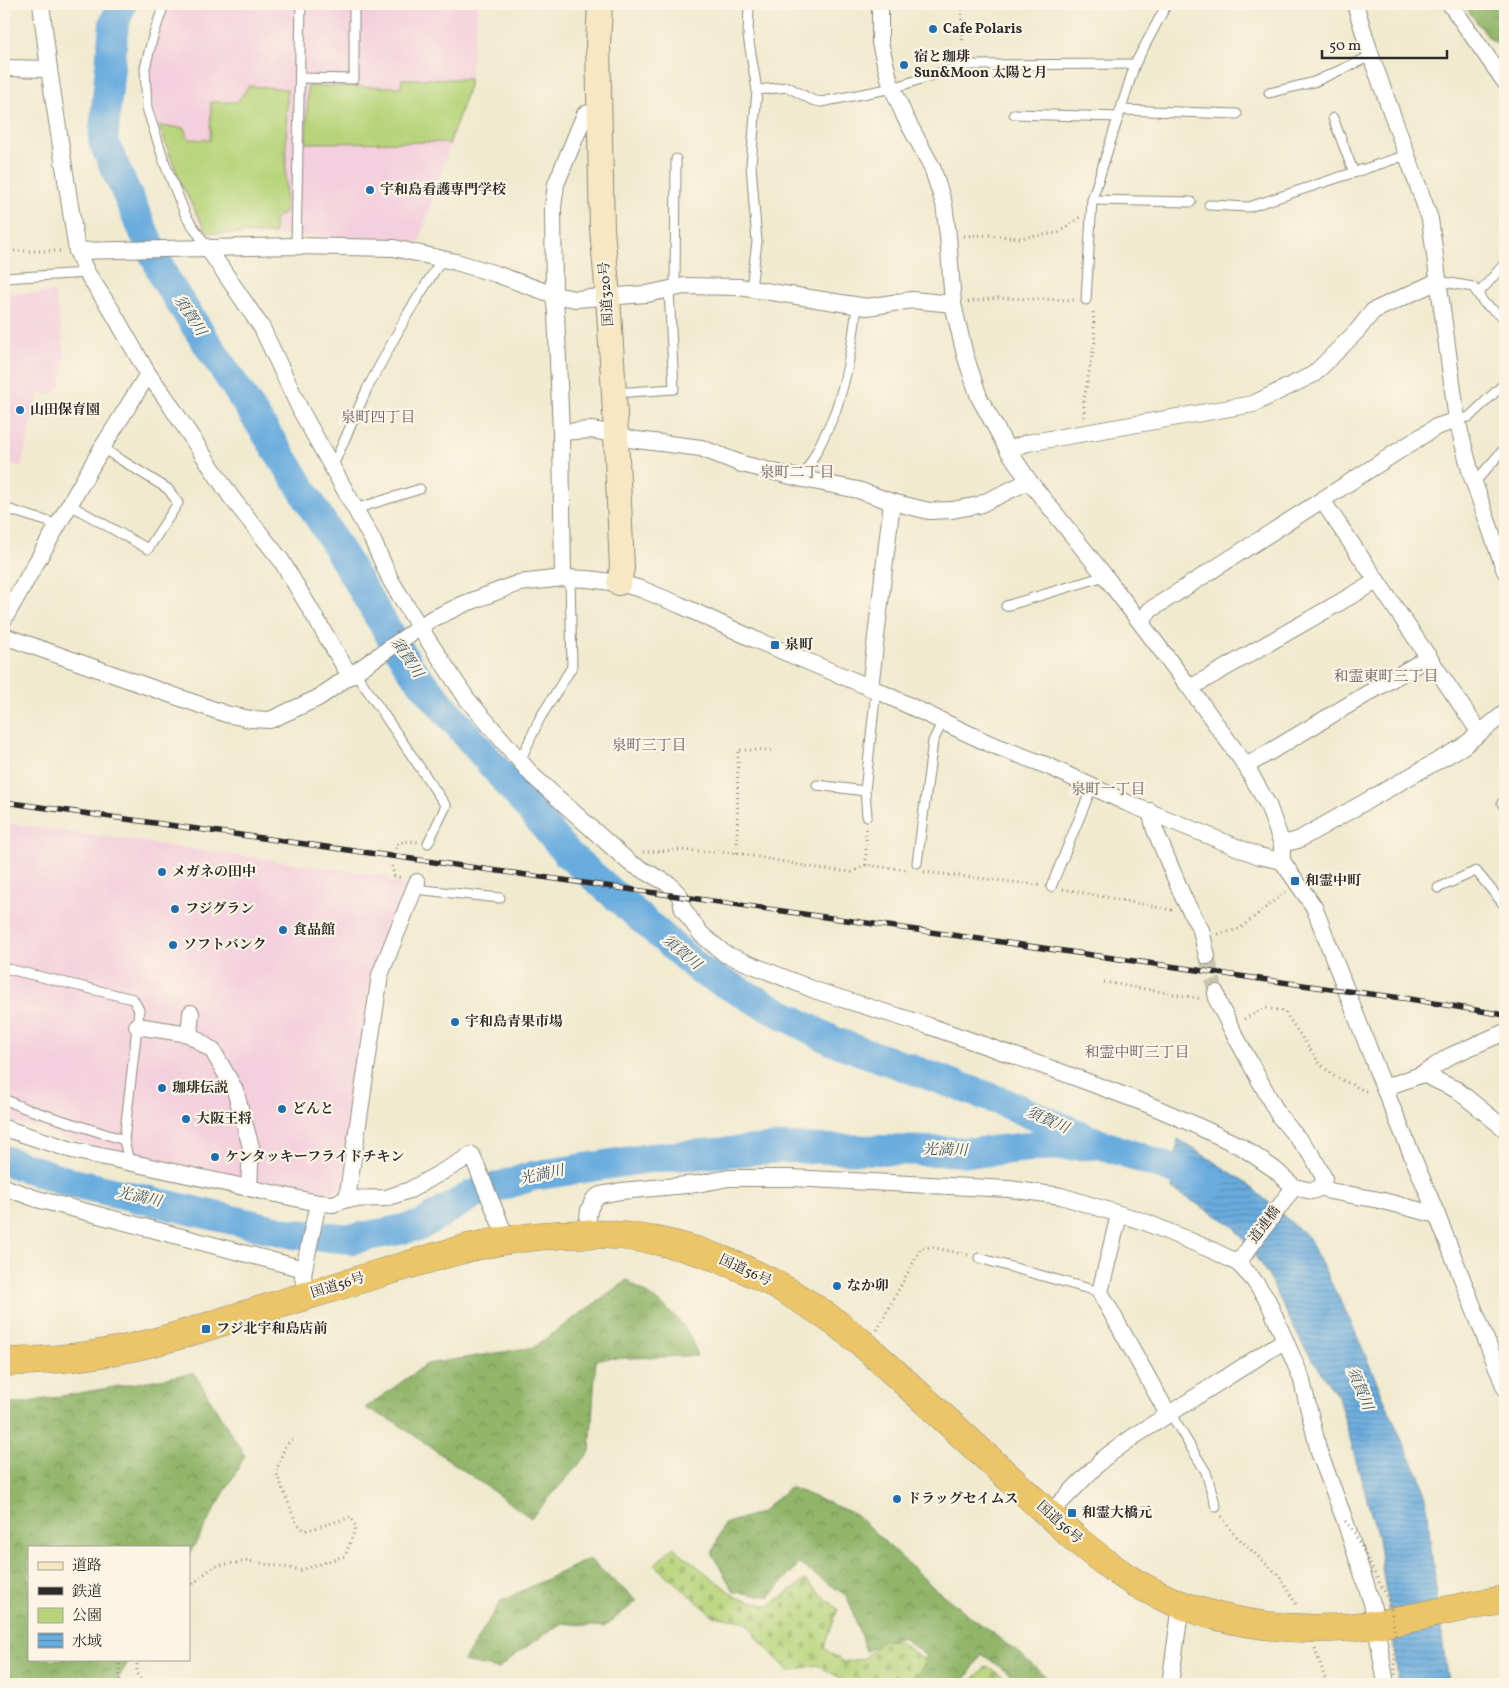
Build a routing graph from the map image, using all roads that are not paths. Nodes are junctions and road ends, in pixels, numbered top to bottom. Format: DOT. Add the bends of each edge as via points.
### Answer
graph roads {
  1 [pos="41,4"];
  2 [pos="164,4"];
  3 [pos="301,4"];
  4 [pos="354,4"];
  5 [pos="600,4"];
  6 [pos="749,4"];
  7 [pos="880,4"];
  8 [pos="1167,4"];
  9 [pos="1354,4"];
  10 [pos="1450,4"];
  11 [pos="1371,56"];
  12 [pos="1135,64"];
  13 [pos="4,68"];
  14 [pos="48,69"];
  15 [pos="300,78"];
  16 [pos="1505,82"];
  17 [pos="893,88"];
  18 [pos="757,90"];
  19 [pos="1270,94"];
  20 [pos="599,112"];
  21 [pos="1014,114"];
  22 [pos="1120,114"];
  23 [pos="1237,114"];
  24 [pos="1333,118"];
  25 [pos="1407,155"];
  26 [pos="676,160"];
  27 [pos="1354,173"];
  28 [pos="1191,202"];
  29 [pos="1092,204"];
  30 [pos="1209,205"];
  31 [pos="296,246"];
  32 [pos="202,247"];
  33 [pos="78,251"];
  34 [pos="442,259"];
  35 [pos="1505,263"];
  36 [pos="86,273"];
  37 [pos="4,278"];
  38 [pos="1438,280"];
  39 [pos="672,288"];
  40 [pos="751,288"];
  41 [pos="1478,294"];
  42 [pos="554,296"];
  43 [pos="608,297"];
  44 [pos="1086,300"];
  45 [pos="953,304"];
  46 [pos="857,306"];
  47 [pos="1505,319"];
  48 [pos="148,374"];
  49 [pos="1505,383"];
  50 [pos="614,393"];
  51 [pos="1457,420"];
  52 [pos="561,432"];
  53 [pos="616,434"];
  54 [pos="102,448"];
  55 [pos="1505,448"];
  56 [pos="1008,450"];
  57 [pos="332,468"];
  58 [pos="803,479"];
  59 [pos="1030,482"];
  60 [pos="1474,483"];
  61 [pos="420,489"];
  62 [pos="1322,500"];
  63 [pos="892,502"];
  64 [pos="70,506"];
  65 [pos="4,508"];
  66 [pos="355,509"];
  67 [pos="59,525"];
  68 [pos="1505,572"];
  69 [pos="1105,576"];
  70 [pos="566,579"];
  71 [pos="1377,581"];
  72 [pos="619,583"];
  73 [pos="1006,606"];
  74 [pos="4,619"];
  75 [pos="1141,622"];
  76 [pos="415,630"];
  77 [pos="4,636"];
  78 [pos="1429,657"];
  79 [pos="355,672"];
  80 [pos="1190,688"];
  81 [pos="873,689"];
  82 [pos="1505,714"];
  83 [pos="943,721"];
  84 [pos="1480,733"];
  85 [pos="520,761"];
  86 [pos="1246,766"];
  87 [pos="816,785"];
  88 [pos="1092,786"];
  89 [pos="866,791"];
  90 [pos="1150,811"];
  91 [pos="866,816"];
  92 [pos="428,843"];
  93 [pos="1282,844"];
  94 [pos="1282,861"];
  95 [pos="918,863"];
  96 [pos="415,886"];
  97 [pos="1051,887"];
  98 [pos="1438,888"];
  99 [pos="500,898"];
  100 [pos="1505,903"];
  101 [pos="1207,956"];
  102 [pos="4,968"];
  103 [pos="1217,997"];
  104 [pos="191,1013"];
  105 [pos="137,1026"];
  106 [pos="1505,1032"];
  107 [pos="189,1034"];
  108 [pos="1423,1074"];
  109 [pos="1385,1090"];
  110 [pos="4,1099"];
  111 [pos="4,1128"];
  112 [pos="1505,1129"];
  113 [pos="124,1140"];
  114 [pos="129,1162"];
  115 [pos="4,1187"];
  116 [pos="1322,1187"];
  117 [pos="249,1188"];
  118 [pos="1291,1191"];
  119 [pos="348,1199"];
  120 [pos="317,1207"];
  121 [pos="1119,1215"];
  122 [pos="1437,1215"];
  123 [pos="586,1234"];
  124 [pos="507,1240"];
  125 [pos="979,1258"];
  126 [pos="1240,1259"];
  127 [pos="305,1264"];
  128 [pos="1100,1292"];
  129 [pos="308,1295"];
  130 [pos="1285,1340"];
  131 [pos="4,1362"];
  132 [pos="1505,1388"];
  133 [pos="1169,1414"];
  134 [pos="1216,1507"];
  135 [pos="1048,1514"];
  136 [pos="1505,1600"];
  137 [pos="1181,1605"];
  138 [pos="1382,1623"];
  139 [pos="1170,1684"];
  140 [pos="1386,1684"];
  1 -- 14 [label="street"];
  2 -- 32 [label="lane" via="145,68 147,108 166,168"];
  3 -- 15 [label="lane"];
  4 -- 15 [label="lane" via="354,79"];
  5 -- 20 [label="street, 国道320号"];
  6 -- 18 [label="lane" via="748,36"];
  7 -- 17 [label="street" via="880,44"];
  8 -- 12 [label="lane"];
  9 -- 11 [label="street"];
  10 -- 16 [label="street"];
  11 -- 19 [label="lane" via="1314,82"];
  11 -- 25 [label="street"];
  12 -- 17 [label="lane" via="964,65"];
  12 -- 22 [label="lane"];
  13 -- 14 [label="street"];
  14 -- 33 [label="street"];
  15 -- 31 [label="lane"];
  17 -- 18 [label="lane" via="821,102 788,88"];
  17 -- 45 [label="street" via="932,167 944,204"];
  18 -- 40 [label="lane" via="751,165 757,242"];
  20 -- 42 [label="street" via="585,114 556,184 553,207"];
  20 -- 43 [label="street, 国道320号" via="602,229"];
  21 -- 22 [label="lane"];
  22 -- 23 [label="lane"];
  22 -- 29 [label="lane"];
  24 -- 27 [label="lane"];
  25 -- 27 [label="lane"];
  25 -- 38 [label="street" via="1430,219"];
  26 -- 39 [label="lane"];
  27 -- 30 [label="lane" via="1249,208"];
  28 -- 29 [label="lane"];
  29 -- 44 [label="lane"];
  31 -- 32 [label="street"];
  31 -- 34 [label="street" via="394,248"];
  32 -- 33 [label="street"];
  32 -- 57 [label="street" via="262,328"];
  33 -- 36 [label="street"];
  34 -- 42 [label="street" via="496,274"];
  34 -- 57 [label="lane" via="367,389"];
  35 -- 41 [label="lane"];
  36 -- 37 [label="lane"];
  36 -- 48 [label="street"];
  38 -- 41 [label="lane" via="1473,287"];
  38 -- 51 [label="street"];
  38 -- 56 [label="street" via="1373,311 1314,374 1266,399 1253,404 1026,443"];
  39 -- 40 [label="street"];
  39 -- 43 [label="street"];
  39 -- 50 [label="lane" via="674,389"];
  40 -- 46 [label="street"];
  41 -- 47 [label="lane" via="1484,303"];
  42 -- 43 [label="street" via="575,299"];
  42 -- 52 [label="street"];
  43 -- 50 [label="street, 国道320号"];
  45 -- 46 [label="street" via="912,300 866,308"];
  45 -- 56 [label="street" via="979,397"];
  46 -- 58 [label="lane" via="854,336 841,392"];
  48 -- 54 [label="street"];
  48 -- 79 [label="street" via="231,497 281,560"];
  49 -- 51 [label="lane" via="1469,417"];
  50 -- 53 [label="street, 国道320号"];
  51 -- 60 [label="street"];
  51 -- 62 [label="street" via="1436,427"];
  52 -- 53 [label="street" via="591,430"];
  52 -- 70 [label="street"];
  53 -- 58 [label="street" via="629,440 702,448 742,464"];
  53 -- 72 [label="street, 国道320号" via="622,568"];
  54 -- 64 [label="street"];
  54 -- 64 [label="lane" via="168,490 178,503 148,549"];
  55 -- 60 [label="lane"];
  56 -- 59 [label="street"];
  57 -- 66 [label="street"];
  58 -- 63 [label="street" via="858,490"];
  59 -- 63 [label="street" via="979,505 952,510 930,511"];
  59 -- 69 [label="street"];
  60 -- 68 [label="street"];
  61 -- 66 [label="lane"];
  62 -- 71 [label="street"];
  62 -- 75 [label="street" via="1150,610"];
  63 -- 81 [label="street"];
  64 -- 67 [label="street"];
  65 -- 67 [label="lane"];
  66 -- 76 [label="street"];
  67 -- 74 [label="street"];
  69 -- 73 [label="lane"];
  69 -- 75 [label="street"];
  70 -- 72 [label="street"];
  70 -- 76 [label="street" via="519,583 464,604"];
  70 -- 85 [label="lane" via="572,667 540,718"];
  71 -- 78 [label="street"];
  71 -- 80 [label="street"];
  72 -- 81 [label="street" via="680,605"];
  75 -- 80 [label="street"];
  76 -- 79 [label="street"];
  76 -- 85 [label="street" via="467,699"];
  77 -- 79 [label="street" via="226,714 250,719 270,720 294,710 318,698"];
  78 -- 84 [label="street"];
  78 -- 86 [label="street"];
  79 -- 92 [label="lane" via="446,806"];
  80 -- 86 [label="street"];
  81 -- 83 [label="street"];
  81 -- 89 [label="lane"];
  82 -- 84 [label="street"];
  83 -- 88 [label="street"];
  83 -- 95 [label="lane" via="933,741"];
  84 -- 93 [label="street" via="1462,748 1298,840"];
  85 -- 118 [label="street" via="630,863 669,884 680,896 683,909 701,934 725,954 817,991 1058,1070 1156,1108 1242,1148 1274,1169"];
  86 -- 93 [label="street" via="1268,805"];
  87 -- 89 [label="lane"];
  88 -- 90 [label="street"];
  88 -- 97 [label="lane"];
  89 -- 91 [label="lane"];
  90 -- 94 [label="street" via="1259,856"];
  90 -- 101 [label="street" via="1155,830 1201,930"];
  93 -- 94 [label="street"];
  94 -- 109 [label="street" via="1314,907"];
  96 -- 99 [label="lane"];
  96 -- 119 [label="street" via="380,975"];
  98 -- 100 [label="lane" via="1476,870"];
  102 -- 105 [label="lane" via="133,999 139,1010"];
  103 -- 116 [label="street" via="1279,1116 1312,1155 1324,1178"];
  104 -- 107 [label="street"];
  105 -- 107 [label="street"];
  105 -- 113 [label="lane"];
  106 -- 108 [label="street" via="1450,1056"];
  107 -- 117 [label="street" via="213,1051 234,1090 251,1147"];
  108 -- 109 [label="street"];
  108 -- 112 [label="street" via="1457,1090"];
  109 -- 122 [label="street"];
  110 -- 113 [label="lane"];
  111 -- 114 [label="street" via="72,1150"];
  113 -- 114 [label="lane"];
  114 -- 117 [label="street"];
  115 -- 127 [label="street" via="37,1199"];
  116 -- 118 [label="street"];
  116 -- 122 [label="street"];
  117 -- 120 [label="street"];
  118 -- 126 [label="street, 道連橋"];
  119 -- 120 [label="street"];
  119 -- 124 [label="street" via="386,1198 410,1190 472,1155"];
  120 -- 127 [label="street"];
  121 -- 123 [label="street" via="1061,1196 1009,1189 729,1178 600,1195 589,1210"];
  121 -- 126 [label="street"];
  121 -- 128 [label="street"];
  122 -- 132 [label="street"];
  123 -- 124 [label="highway, 国道56号"];
  123 -- 135 [label="highway, 国道56号" via="631,1237 718,1257 750,1270 798,1297 832,1319 867,1348"];
  124 -- 129 [label="highway, 国道56号"];
  125 -- 128 [label="lane"];
  126 -- 130 [label="street" via="1268,1300"];
  127 -- 129 [label="street" via="303,1277"];
  128 -- 133 [label="street"];
  129 -- 131 [label="highway, 国道56号" via="179,1335 104,1353"];
  130 -- 133 [label="street"];
  130 -- 138 [label="street" via="1301,1377 1319,1452"];
  133 -- 134 [label="lane" via="1206,1472"];
  133 -- 135 [label="street" via="1104,1458"];
  135 -- 137 [label="highway, 国道56号" via="1108,1565"];
  136 -- 138 [label="highway, 国道56号"];
  137 -- 138 [label="highway, 国道56号" via="1231,1620 1273,1627"];
  137 -- 139 [label="street"];
  138 -- 140 [label="street"];
}
